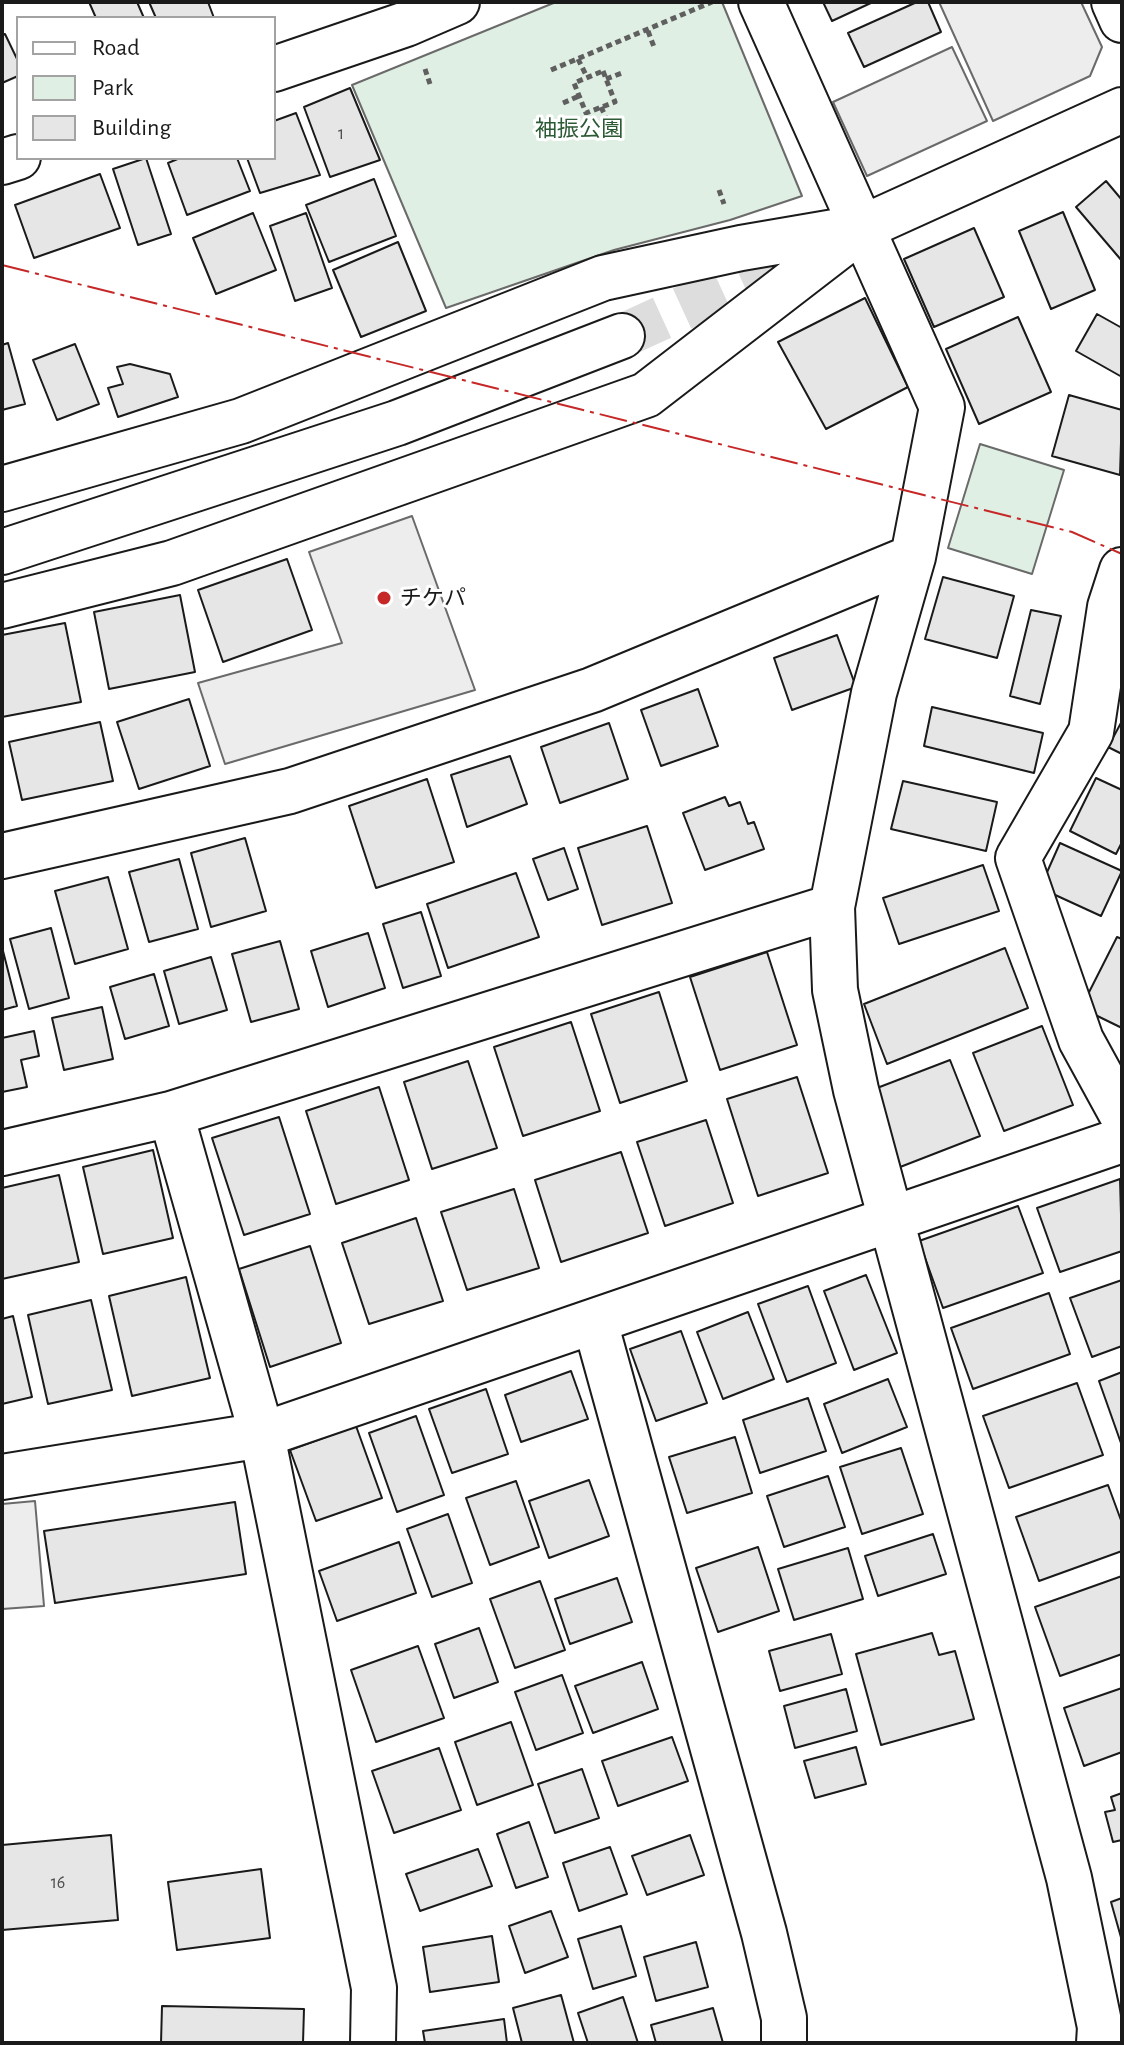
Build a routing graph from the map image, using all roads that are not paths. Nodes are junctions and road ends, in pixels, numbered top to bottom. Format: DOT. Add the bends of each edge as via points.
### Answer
graph roads {
  1 [pos="457,2"];
  2 [pos="761,2"];
  3 [pos="1114,2"];
  4 [pos="1122,20"];
  5 [pos="276,68"];
  6 [pos="1122,110"];
  7 [pos="864,227"];
  8 [pos="622,336"];
  9 [pos="2,489"];
  10 [pos="2,552"];
  11 [pos="913,557"];
  12 [pos="1122,570"];
  13 [pos="2,606"];
  14 [pos="2,856"];
  15 [pos="832,907"];
  16 [pos="171,1114"];
  17 [pos="1122,1115"];
  18 [pos="1122,1140"];
  19 [pos="2,1153"];
  20 [pos="892,1219"];
  21 [pos="595,1322"];
  22 [pos="262,1435"];
  23 [pos="2,1477"];
  24 [pos="1107,2032"];
  25 [pos="373,2043"];
  26 [pos="784,2043"];
  1 -- 5 [label="street"];
  2 -- 7 [label="street"];
  3 -- 4 [label="street"];
  6 -- 7 [label="street"];
  7 -- 9 [label="street" via="603,278 241,421"];
  7 -- 11 [label="street" via="942,407"];
  7 -- 13 [label="street" via="646,395 172,563"];
  8 -- 10 [label="street" via="397,423"];
  11 -- 14 [label="street" via="592,690 290,791"];
  11 -- 15 [label="street" via="874,693"];
  12 -- 17 [label="street" via="1110,607 1091,732 1018,858 1081,1040"];
  15 -- 16 [label="street"];
  15 -- 20 [label="street" via="835,990"];
  16 -- 19 [label="street"];
  16 -- 22 [label="street"];
  18 -- 20 [label="street"];
  20 -- 21 [label="street"];
  20 -- 24 [label="street"];
  21 -- 22 [label="street"];
  21 -- 26 [label="street" via="764,1933 784,2018"];
  22 -- 23 [label="street"];
  22 -- 25 [label="street" via="374,1988"];
}
